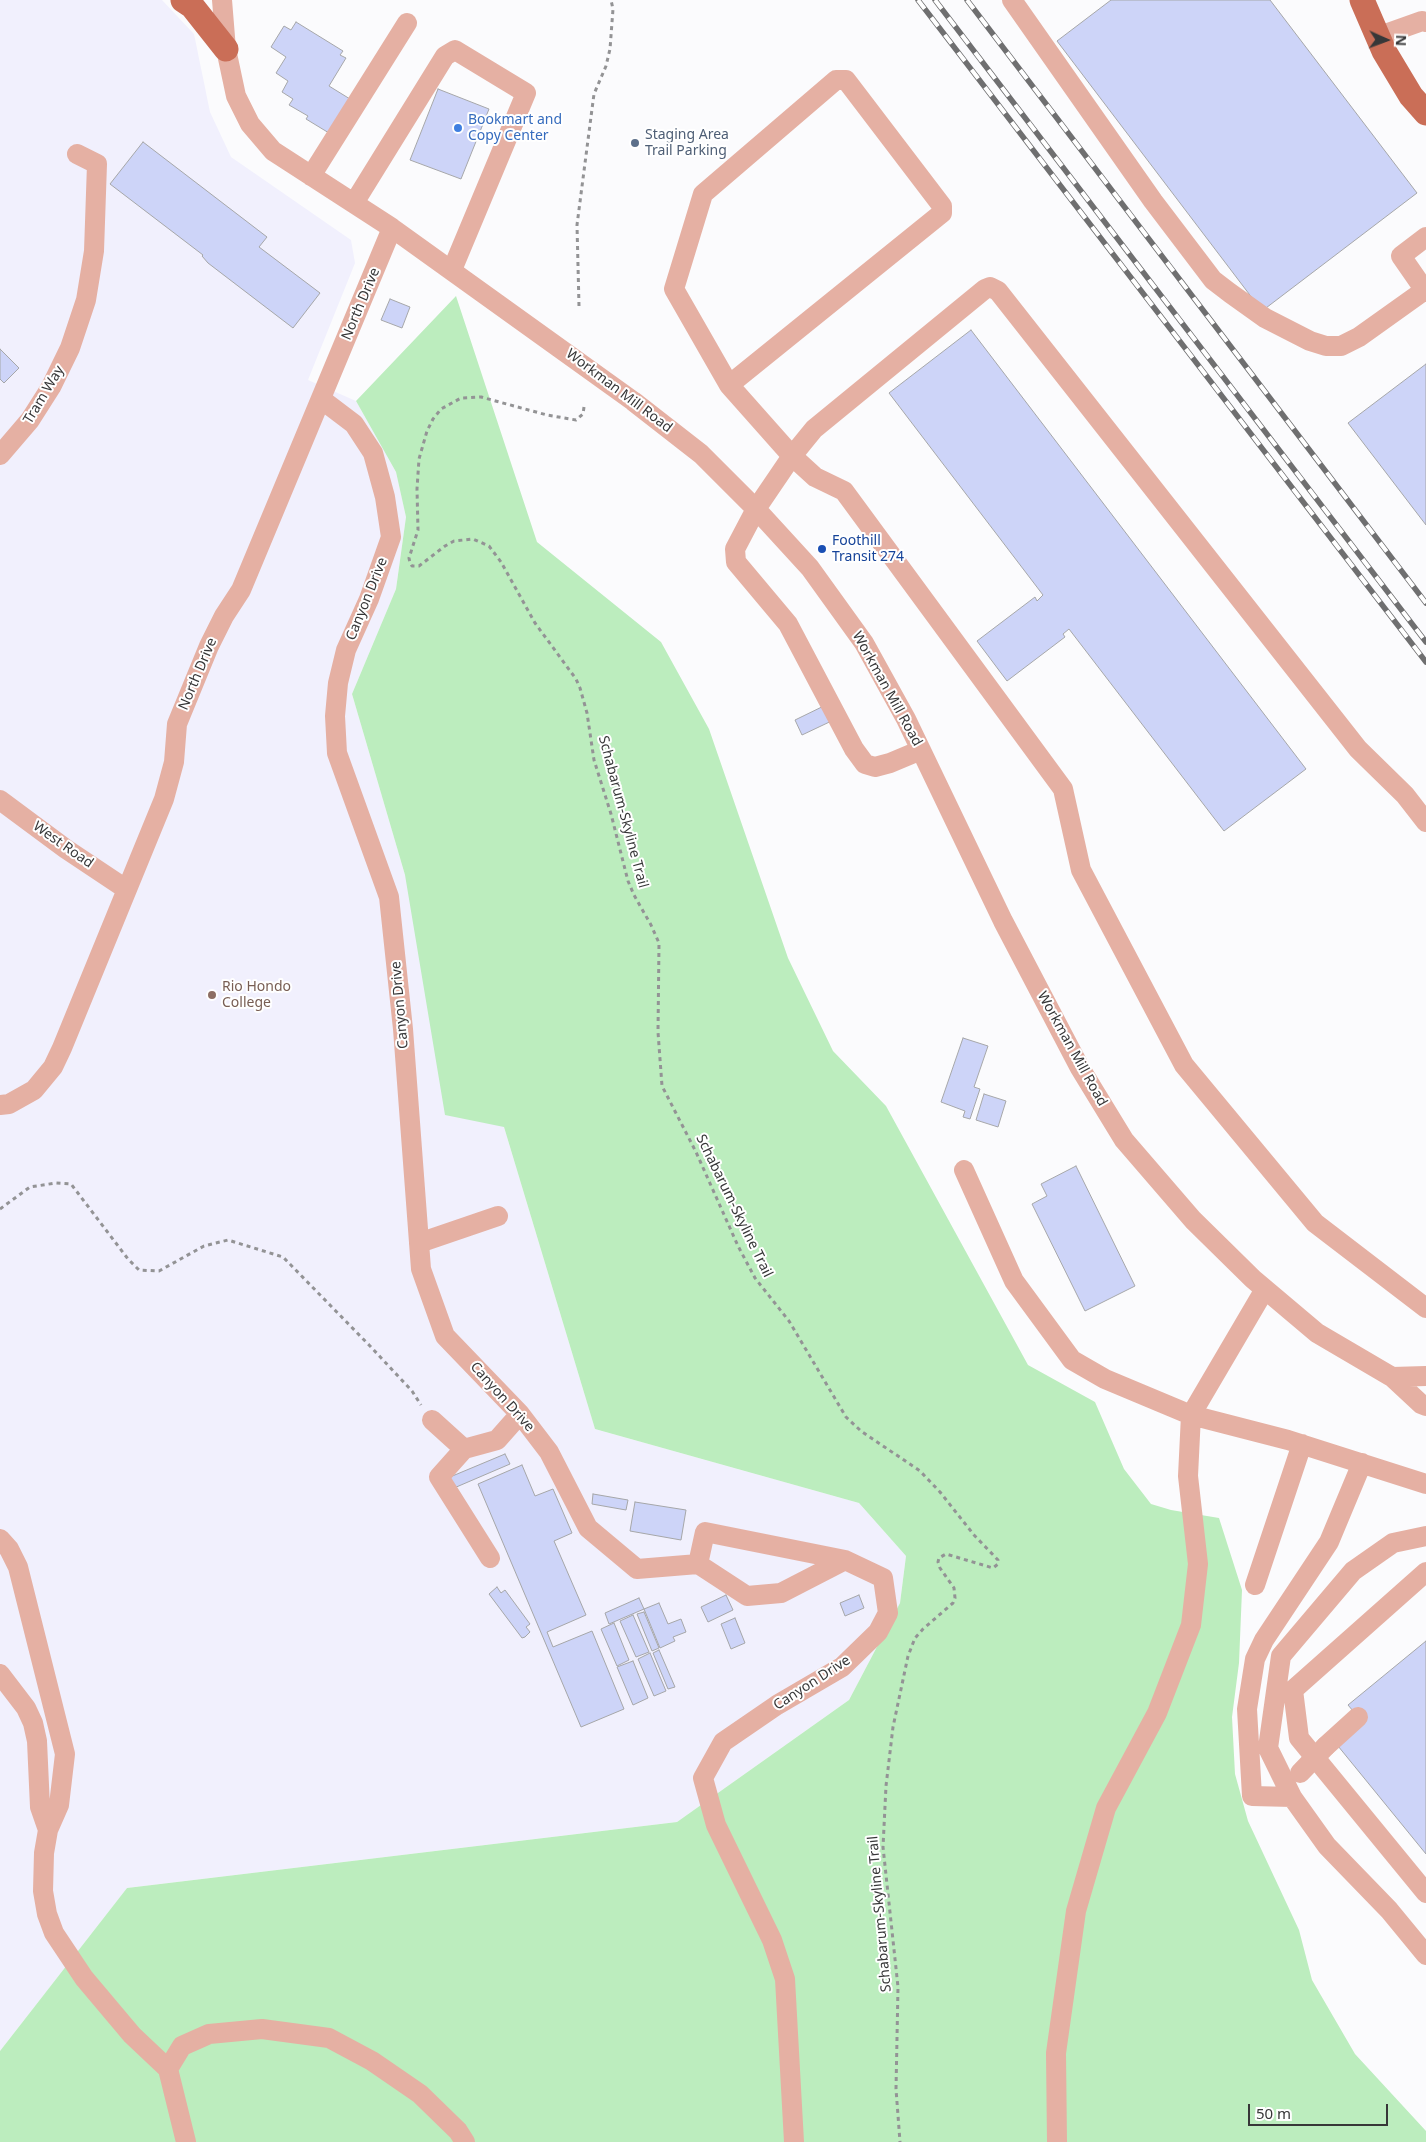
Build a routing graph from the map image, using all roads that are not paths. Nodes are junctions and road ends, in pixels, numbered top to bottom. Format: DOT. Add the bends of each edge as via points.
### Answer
graph roads {
  1 [pos="183,0"];
  2 [pos="222,0"];
  3 [pos="1012,0"];
  4 [pos="1362,0"];
  5 [pos="1426,22"];
  6 [pos="407,23"];
  7 [pos="1378,37"];
  8 [pos="226,49"];
  9 [pos="1426,113"];
  10 [pos="77,154"];
  11 [pos="311,176"];
  12 [pos="354,204"];
  13 [pos="392,228"];
  14 [pos="1426,237"];
  15 [pos="452,270"];
  16 [pos="1426,291"];
  17 [pos="729,385"];
  18 [pos="321,399"];
  19 [pos="0,455"];
  20 [pos="792,456"];
  21 [pos="756,509"];
  22 [pos="921,750"];
  23 [pos="0,800"];
  24 [pos="1426,822"];
  25 [pos="126,889"];
  26 [pos="0,1105"];
  27 [pos="964,1170"];
  28 [pos="498,1216"];
  29 [pos="419,1243"];
  30 [pos="1265,1289"];
  31 [pos="1426,1308"];
  32 [pos="1426,1376"];
  33 [pos="1392,1377"];
  34 [pos="1426,1406"];
  35 [pos="520,1414"];
  36 [pos="1191,1415"];
  37 [pos="432,1420"];
  38 [pos="1302,1444"];
  39 [pos="464,1449"];
  40 [pos="1362,1463"];
  41 [pos="1426,1484"];
  42 [pos="1426,1536"];
  43 [pos="0,1539"];
  44 [pos="490,1558"];
  45 [pos="844,1560"];
  46 [pos="698,1564"];
  47 [pos="1426,1572"];
  48 [pos="1256,1585"];
  49 [pos="0,1674"];
  50 [pos="1358,1717"];
  51 [pos="1291,1795"];
  52 [pos="48,1830"];
  53 [pos="1426,1893"];
  54 [pos="1426,1955"];
  55 [pos="168,2069"];
  56 [pos="186,2142"];
  57 [pos="465,2142"];
  58 [pos="794,2142"];
  59 [pos="1057,2142"];
  1 -- 8 [label="main road" via="192,6"];
  2 -- 8 [label="street, Workman Mill Road"];
  3 -- 16 [label="street" via="1153,201 1213,280 1230,293 1266,318 1310,341 1341,346"];
  4 -- 7 [label="main road"];
  5 -- 7 [label="street"];
  6 -- 11 [label="street"];
  7 -- 9 [label="main road" via="1411,96"];
  8 -- 11 [label="street, Workman Mill Road" via="236,96 250,124 273,151"];
  10 -- 19 [label="street, Tram Way" via="97,164 94,251 86,300 61,368 41,404"];
  11 -- 12 [label="street, Workman Mill Road"];
  12 -- 13 [label="street, Workman Mill Road"];
  12 -- 15 [label="street" via="445,56 455,50 526,93"];
  13 -- 15 [label="street, Workman Mill Road"];
  13 -- 18 [label="street, North Drive"];
  14 -- 16 [label="street" via="1401,256"];
  15 -- 21 [label="street, Workman Mill Road" via="588,367 701,454"];
  17 -- 17 [label="street" via="674,289 704,194 836,80 846,80 942,206 942,213"];
  17 -- 20 [label="street"];
  18 -- 25 [label="street, North Drive" via="242,590 209,646 177,724 174,762 164,799"];
  18 -- 29 [label="street, Canyon Drive" via="354,424 373,453 385,496 391,538 346,650 338,683 337,753 389,897 403,1029"];
  20 -- 21 [label="street"];
  20 -- 24 [label="street" via="814,429 984,289 990,287 998,291 1358,749 1405,795"];
  20 -- 31 [label="street" via="815,477 844,490 1063,789 1081,870 1184,1065 1315,1223"];
  21 -- 22 [label="street, Workman Mill Road" via="810,568 864,644"];
  21 -- 22 [label="street" via="735,549 736,562 788,624 854,750 865,764 875,766"];
  22 -- 30 [label="street, Workman Mill Road" via="1003,921 1080,1068 1124,1140 1193,1220"];
  23 -- 25 [label="street, West Road"];
  25 -- 26 [label="street, North Drive" via="52,1067 34,1090 10,1104"];
  27 -- 36 [label="street" via="1014,1281 1072,1360 1105,1379"];
  28 -- 29 [label="street"];
  29 -- 35 [label="street, Canyon Drive" via="422,1269 445,1336"];
  30 -- 33 [label="street, Workman Mill Road" via="1317,1333"];
  30 -- 36 [label="street"];
  32 -- 33 [label="street"];
  33 -- 34 [label="street, Workman Mill Road"];
  35 -- 39 [label="street" via="497,1440"];
  35 -- 46 [label="street, Canyon Drive" via="549,1452 588,1528 637,1569"];
  36 -- 38 [label="street"];
  36 -- 59 [label="street" via="1188,1476 1198,1564 1191,1625 1157,1713 1106,1808 1076,1911 1056,2053"];
  37 -- 39 [label="street"];
  38 -- 40 [label="street"];
  38 -- 48 [label="street"];
  39 -- 44 [label="street" via="439,1477"];
  40 -- 41 [label="street"];
  40 -- 51 [label="street" via="1329,1542 1264,1640 1255,1659 1247,1709 1252,1796"];
  42 -- 51 [label="street" via="1393,1543 1352,1571 1281,1656 1268,1748"];
  43 -- 52 [label="street" via="18,1567 65,1754 60,1805"];
  45 -- 46 [label="street" via="781,1593 747,1596"];
  45 -- 46 [label="street" via="705,1532"];
  45 -- 58 [label="street, Canyon Drive" via="883,1578 888,1612 878,1632 842,1667 776,1705 723,1742 703,1778 716,1825 772,1940 785,1979"];
  47 -- 53 [label="street" via="1293,1690 1299,1738"];
  49 -- 52 [label="street" via="26,1708 33,1723 40,1807"];
  50 -- 51 [label="street, bridge" via="1300,1773"];
  51 -- 54 [label="street" via="1327,1846 1389,1910"];
  52 -- 55 [label="street" via="43,1891 54,1933 107,2006"];
  55 -- 56 [label="street"];
  55 -- 57 [label="street" via="182,2046 209,2034 262,2029 329,2038 372,2061 420,2094"];
}
